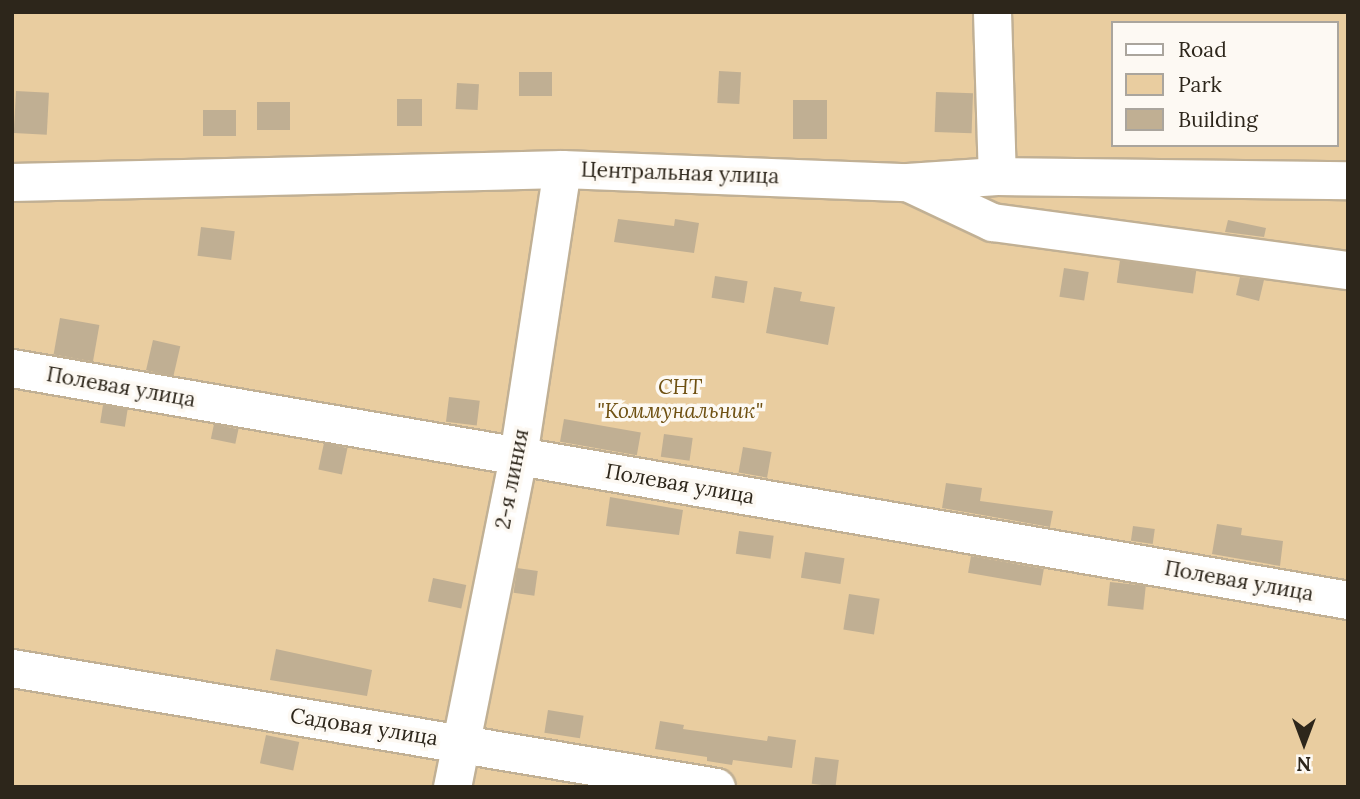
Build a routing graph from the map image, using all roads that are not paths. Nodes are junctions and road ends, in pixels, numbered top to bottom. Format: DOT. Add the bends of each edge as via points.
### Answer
graph roads {
  1 [pos="992,12"];
  2 [pos="562,169"];
  3 [pos="997,176"];
  4 [pos="1348,180"];
  5 [pos="12,182"];
  6 [pos="907,182"];
  7 [pos="1348,270"];
  8 [pos="12,368"];
  9 [pos="518,456"];
  10 [pos="1348,600"];
  11 [pos="12,668"];
  12 [pos="459,743"];
  13 [pos="452,787"];
  14 [pos="716,787"];
  1 -- 3 [label="street"];
  2 -- 5 [label="street, Центральная улица"];
  2 -- 6 [label="street, Центральная улица"];
  2 -- 9 [label="street, 2-я линия"];
  3 -- 4 [label="street, Центральная улица"];
  3 -- 6 [label="street, Центральная улица"];
  6 -- 7 [label="street" via="992,222"];
  8 -- 9 [label="street, Полевая улица"];
  9 -- 10 [label="street, Полевая улица"];
  9 -- 12 [label="street, 2-я линия"];
  11 -- 12 [label="street, Садовая улица"];
  12 -- 13 [label="street, 2-я линия"];
  12 -- 14 [label="street, Садовая улица"];
}
